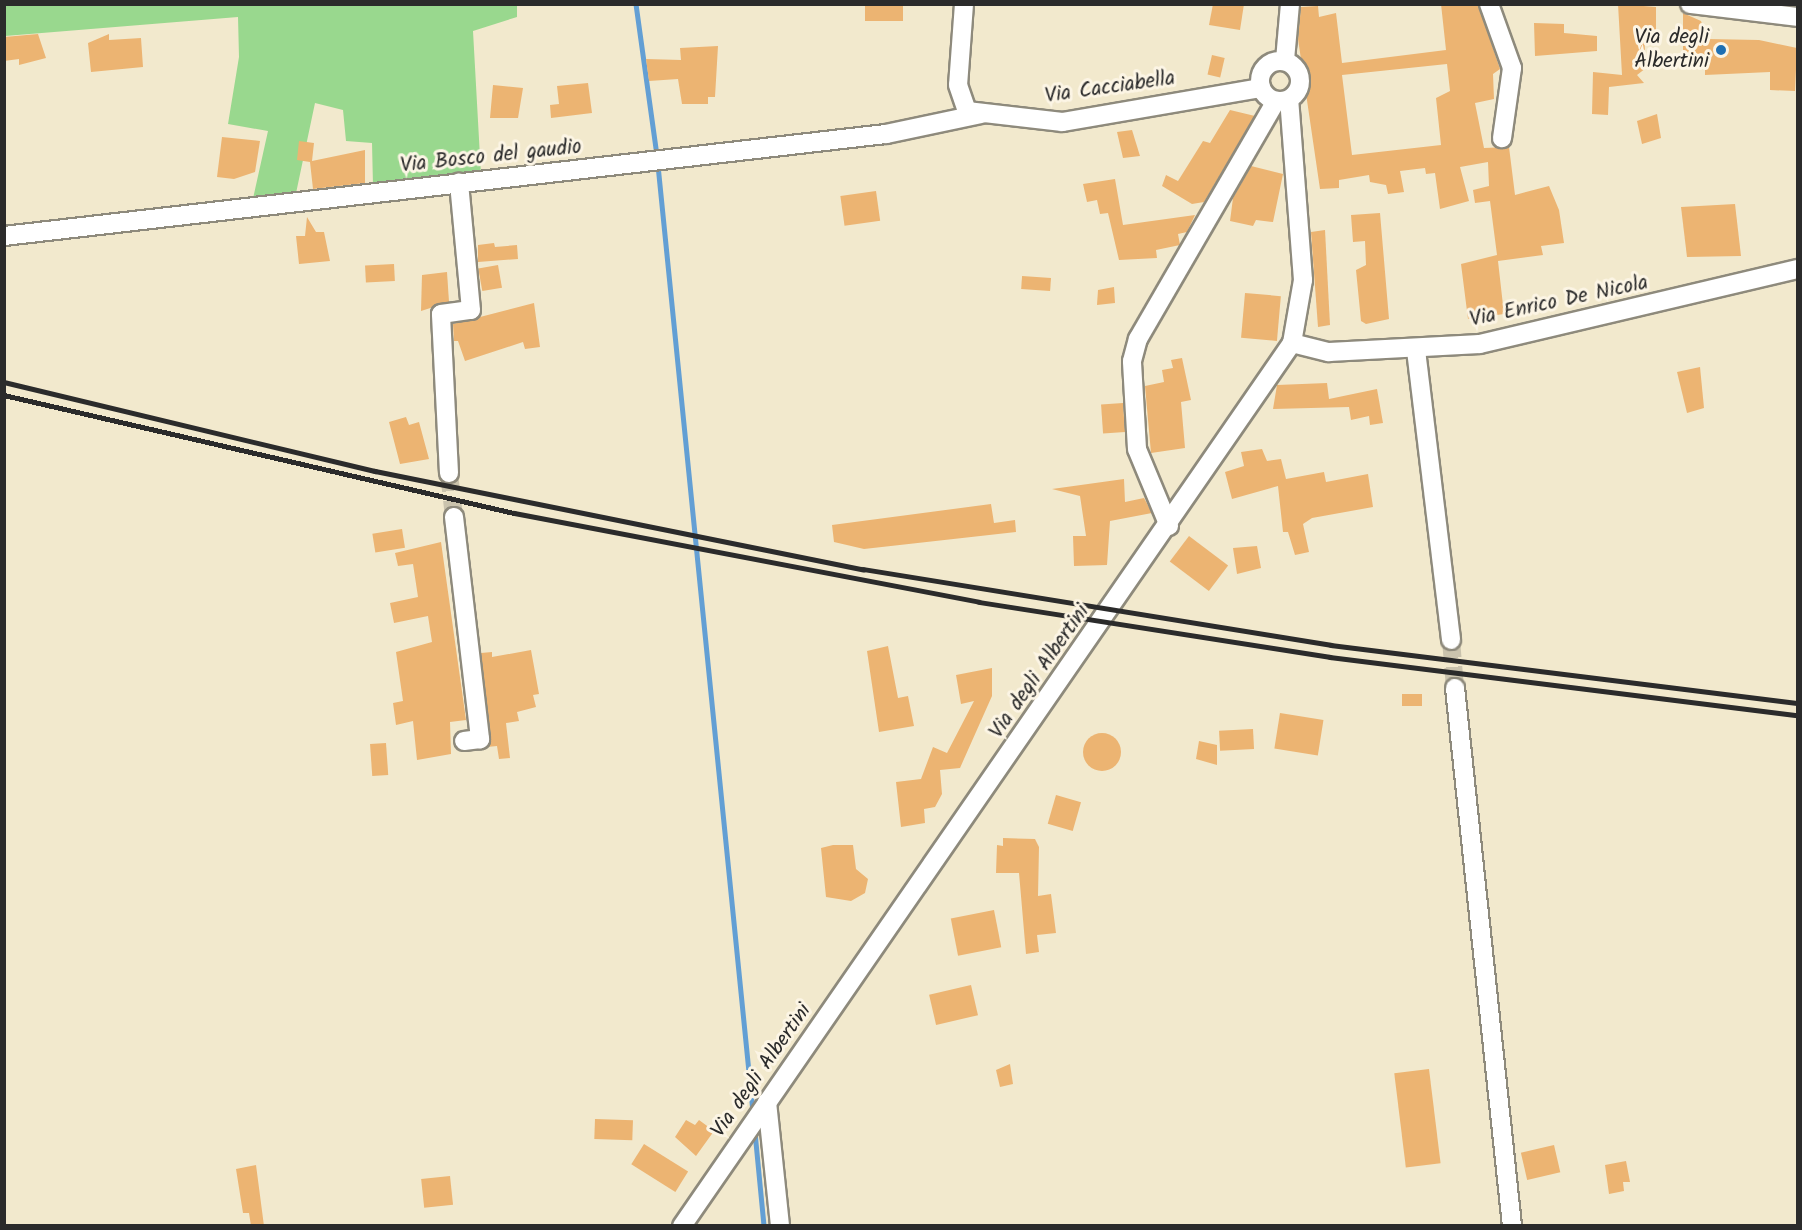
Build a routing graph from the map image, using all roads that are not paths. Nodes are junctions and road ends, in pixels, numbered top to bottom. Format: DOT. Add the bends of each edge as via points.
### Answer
graph roads {
  1 [pos="964,4"];
  2 [pos="1290,4"];
  3 [pos="1489,4"];
  4 [pos="1690,4"];
  5 [pos="1797,16"];
  6 [pos="1285,60"];
  7 [pos="1261,88"];
  8 [pos="1282,101"];
  9 [pos="981,114"];
  10 [pos="1502,138"];
  11 [pos="459,183"];
  12 [pos="4,236"];
  13 [pos="1797,269"];
  14 [pos="1292,343"];
  15 [pos="1416,350"];
  16 [pos="449,473"];
  17 [pos="454,517"];
  18 [pos="1169,526"];
  19 [pos="1450,640"];
  20 [pos="1455,688"];
  21 [pos="464,741"];
  22 [pos="763,1108"];
  23 [pos="682,1226"];
  24 [pos="780,1226"];
  25 [pos="1512,1226"];
  1 -- 9 [label="street" via="958,86 967,111"];
  2 -- 6 [label="street"];
  3 -- 10 [label="street" via="1512,68"];
  4 -- 5 [label="street"];
  6 -- 7 [label="street" via="1263,70"];
  6 -- 8 [label="street" via="1302,77 1298,93"];
  7 -- 8 [label="street"];
  7 -- 9 [label="street, Via Cacciabella" via="1062,122"];
  8 -- 14 [label="street, Via degli Albertini" via="1303,280"];
  8 -- 18 [label="street" via="1138,339 1132,361 1137,449"];
  9 -- 11 [label="street, Via Bosco del gaudio" via="886,134"];
  11 -- 12 [label="street, Via Bosco del gaudio"];
  11 -- 16 [label="street" via="471,310 441,314"];
  13 -- 15 [label="street, Via Enrico De Nicola" via="1520,338"];
  14 -- 15 [label="street, Via Enrico De Nicola" via="1329,352"];
  14 -- 18 [label="street, Via degli Albertini"];
  15 -- 19 [label="street"];
  17 -- 21 [label="street" via="480,739"];
  18 -- 22 [label="street, Via degli Albertini"];
  20 -- 25 [label="street"];
  22 -- 23 [label="street, Via degli Albertini"];
  22 -- 24 [label="street"];
}
